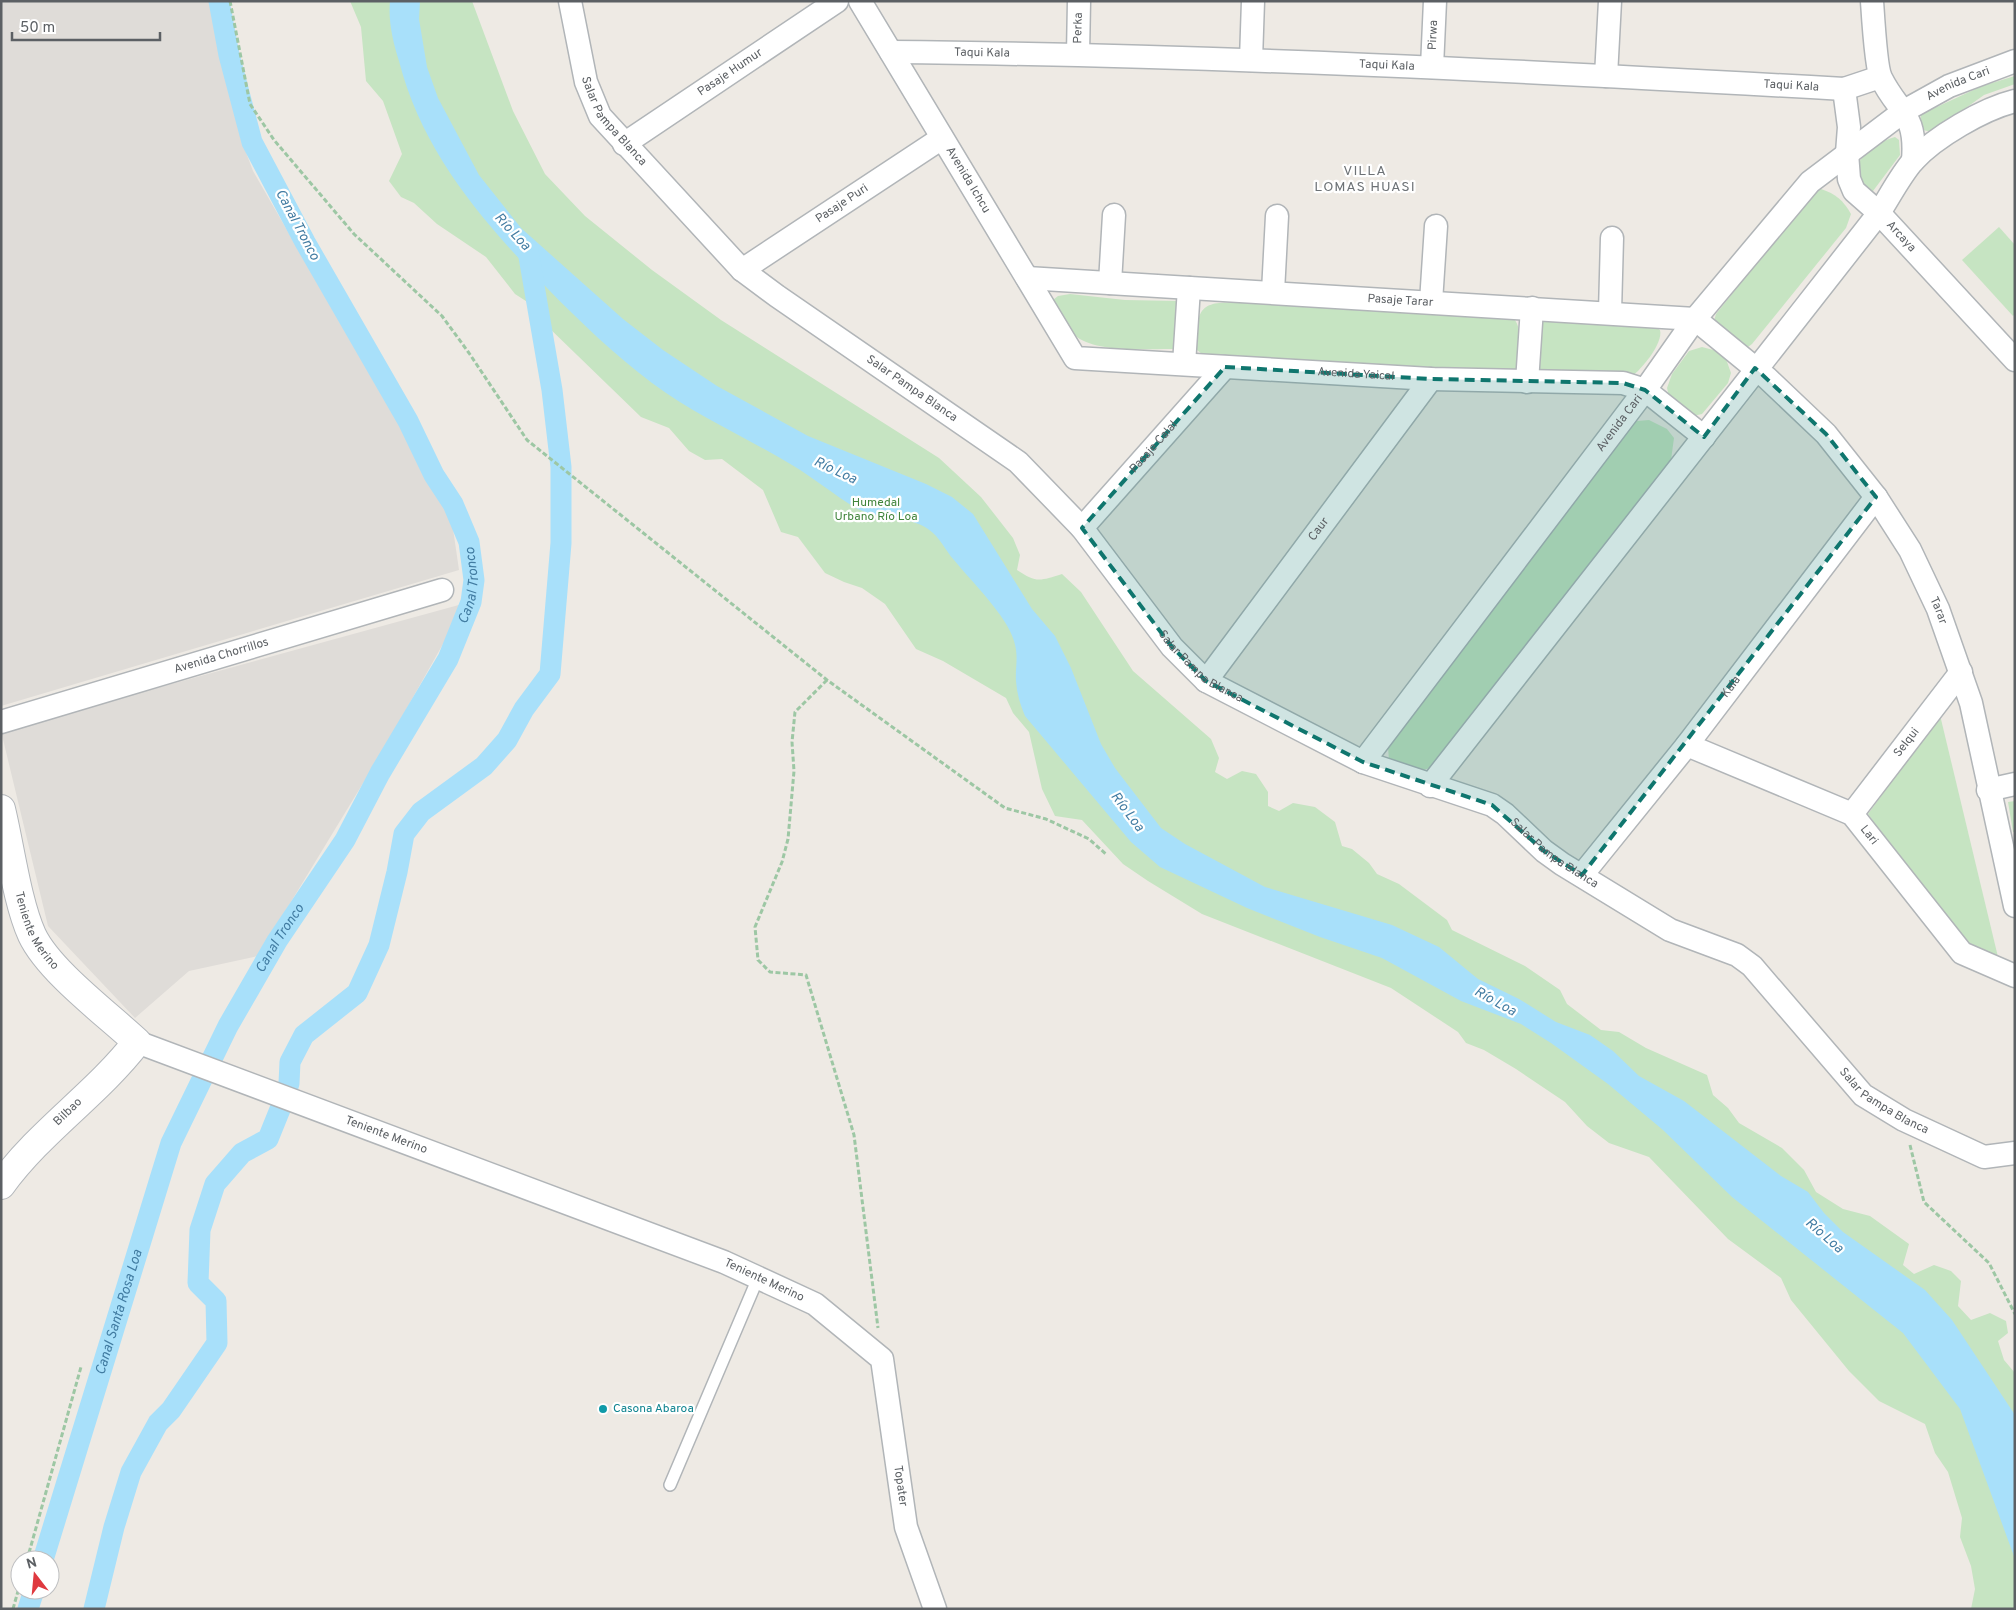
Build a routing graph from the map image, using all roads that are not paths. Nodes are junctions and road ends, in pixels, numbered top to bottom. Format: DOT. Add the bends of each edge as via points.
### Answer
graph roads {
  1 [pos="570,1"];
  2 [pos="837,1"];
  3 [pos="860,1"];
  4 [pos="1079,1"];
  5 [pos="1253,1"];
  6 [pos="1435,1"];
  7 [pos="1610,1"];
  8 [pos="1872,1"];
  9 [pos="892,52"];
  10 [pos="1078,54"];
  11 [pos="1251,60"];
  12 [pos="2015,62"];
  13 [pos="1432,67"];
  14 [pos="1606,76"];
  15 [pos="1880,77"];
  16 [pos="1844,89"];
  17 [pos="2015,100"];
  18 [pos="1904,111"];
  19 [pos="942,138"];
  20 [pos="624,144"];
  21 [pos="1847,153"];
  22 [pos="1913,162"];
  23 [pos="1879,213"];
  24 [pos="1114,215"];
  25 [pos="1277,216"];
  26 [pos="1436,226"];
  27 [pos="1612,238"];
  28 [pos="742,270"];
  29 [pos="1027,278"];
  30 [pos="1110,283"];
  31 [pos="1189,288"];
  32 [pos="1273,292"];
  33 [pos="1431,302"];
  34 [pos="1532,308"];
  35 [pos="1610,312"];
  36 [pos="1695,319"];
  37 [pos="1075,358"];
  38 [pos="2015,360"];
  39 [pos="1184,364"];
  40 [pos="1225,367"];
  41 [pos="1755,368"];
  42 [pos="1431,380"];
  43 [pos="1527,382"];
  44 [pos="1645,390"];
  45 [pos="1704,437"];
  46 [pos="1876,497"];
  47 [pos="1082,528"];
  48 [pos="442,590"];
  49 [pos="1961,672"];
  50 [pos="1206,681"];
  51 [pos="1,722"];
  52 [pos="1687,744"];
  53 [pos="1363,762"];
  54 [pos="2015,784"];
  55 [pos="1430,786"];
  56 [pos="1988,790"];
  57 [pos="1,809"];
  58 [pos="1852,814"];
  59 [pos="2008,843"];
  60 [pos="1582,875"];
  61 [pos="2015,906"];
  62 [pos="2015,976"];
  63 [pos="137,1042"];
  64 [pos="2015,1153"];
  65 [pos="4,1179"];
  66 [pos="758,1278"];
  67 [pos="882,1359"];
  68 [pos="670,1485"];
  69 [pos="935,1609"];
  1 -- 20 [label="street, Salar Pampa Blanca" via="586,82 600,116"];
  2 -- 20 [label="street, Pasaje Humur"];
  3 -- 9 [label="street, Avenida Ichcu"];
  4 -- 10 [label="street, Perka"];
  5 -- 11 [label="street"];
  6 -- 13 [label="street, Pirwa"];
  7 -- 14 [label="street"];
  8 -- 15 [label="street"];
  9 -- 10 [label="street, Taqui Kala"];
  9 -- 19 [label="street, Avenida Ichcu"];
  10 -- 11 [label="street, Taqui Kala"];
  11 -- 13 [label="street, Taqui Kala"];
  12 -- 18 [label="street, Avenida Cari" via="1949,86"];
  13 -- 14 [label="street, Taqui Kala"];
  14 -- 16 [label="street, Taqui Kala"];
  15 -- 16 [label="street, Taqui Kala"];
  15 -- 18 [label="street"];
  16 -- 21 [label="street, Arcaya" via="1849,127"];
  17 -- 22 [label="street" via="1943,136"];
  18 -- 21 [label="street, Avenida Cari"];
  18 -- 22 [label="street" via="1912,130"];
  19 -- 28 [label="street, Pasaje Puri"];
  19 -- 29 [label="street, Avenida Ichcu"];
  20 -- 28 [label="street, Salar Pampa Blanca"];
  21 -- 23 [label="street, Arcaya" via="1848,179 1854,191"];
  21 -- 36 [label="street, Avenida Cari" via="1810,182"];
  22 -- 23 [label="street"];
  23 -- 38 [label="street, Arcaya"];
  23 -- 41 [label="street"];
  24 -- 30 [label="street"];
  25 -- 32 [label="street"];
  26 -- 33 [label="street"];
  27 -- 35 [label="street"];
  28 -- 47 [label="street, Salar Pampa Blanca" via="1018,462"];
  29 -- 30 [label="street, Pasaje Tarar"];
  29 -- 37 [label="street, Avenida Ichcu"];
  30 -- 31 [label="street, Pasaje Tarar"];
  31 -- 32 [label="street, Pasaje Tarar"];
  31 -- 39 [label="street"];
  32 -- 33 [label="street, Pasaje Tarar"];
  33 -- 34 [label="street, Pasaje Tarar"];
  34 -- 35 [label="street, Pasaje Tarar"];
  34 -- 43 [label="street"];
  35 -- 36 [label="street, Pasaje Tarar"];
  36 -- 41 [label="street"];
  36 -- 44 [label="street, Avenida Cari"];
  37 -- 39 [label="street, Avenida Yaical"];
  39 -- 40 [label="street, Avenida Yaical"];
  40 -- 42 [label="street, Avenida Yaical"];
  40 -- 47 [label="street, Pasaje Calal"];
  41 -- 45 [label="street"];
  41 -- 46 [label="street, Tarar" via="1826,434"];
  42 -- 43 [label="street, Avenida Yaical"];
  42 -- 50 [label="street, Caur"];
  43 -- 44 [label="street, Avenida Yaical" via="1623,383"];
  44 -- 45 [label="street, Avenida Yaical"];
  44 -- 53 [label="street, Avenida Cari"];
  45 -- 55 [label="street"];
  46 -- 49 [label="street, Tarar" via="1924,578"];
  46 -- 52 [label="street, Kala"];
  47 -- 50 [label="street, Salar Pampa Blanca" via="1172,647"];
  48 -- 51 [label="street, Avenida Chorrillos"];
  49 -- 56 [label="street, Tarar" via="1971,703"];
  49 -- 58 [label="street, Selqui"];
  50 -- 53 [label="street, Salar Pampa Blanca"];
  52 -- 58 [label="street, Lari"];
  52 -- 60 [label="street, Kala"];
  53 -- 55 [label="street, Salar Pampa Blanca"];
  54 -- 56 [label="street"];
  55 -- 60 [label="street, Salar Pampa Blanca" via="1492,805 1544,850"];
  56 -- 59 [label="street, Tarar"];
  57 -- 63 [label="street, Teniente Merino" via="24,910 40,948 58,969"];
  58 -- 62 [label="street, Lari" via="1962,953"];
  59 -- 61 [label="street, Tarar"];
  60 -- 64 [label="street, Salar Pampa Blanca" via="1670,930 1737,955 1752,966 1863,1095 1904,1120 1984,1157"];
  63 -- 65 [label="street, Bilbao"];
  63 -- 66 [label="street, Teniente Merino" via="724,1262"];
  66 -- 67 [label="street, Teniente Merino" via="815,1304"];
  66 -- 68 [label="lane"];
  67 -- 69 [label="street, Topater" via="906,1527"];
}
